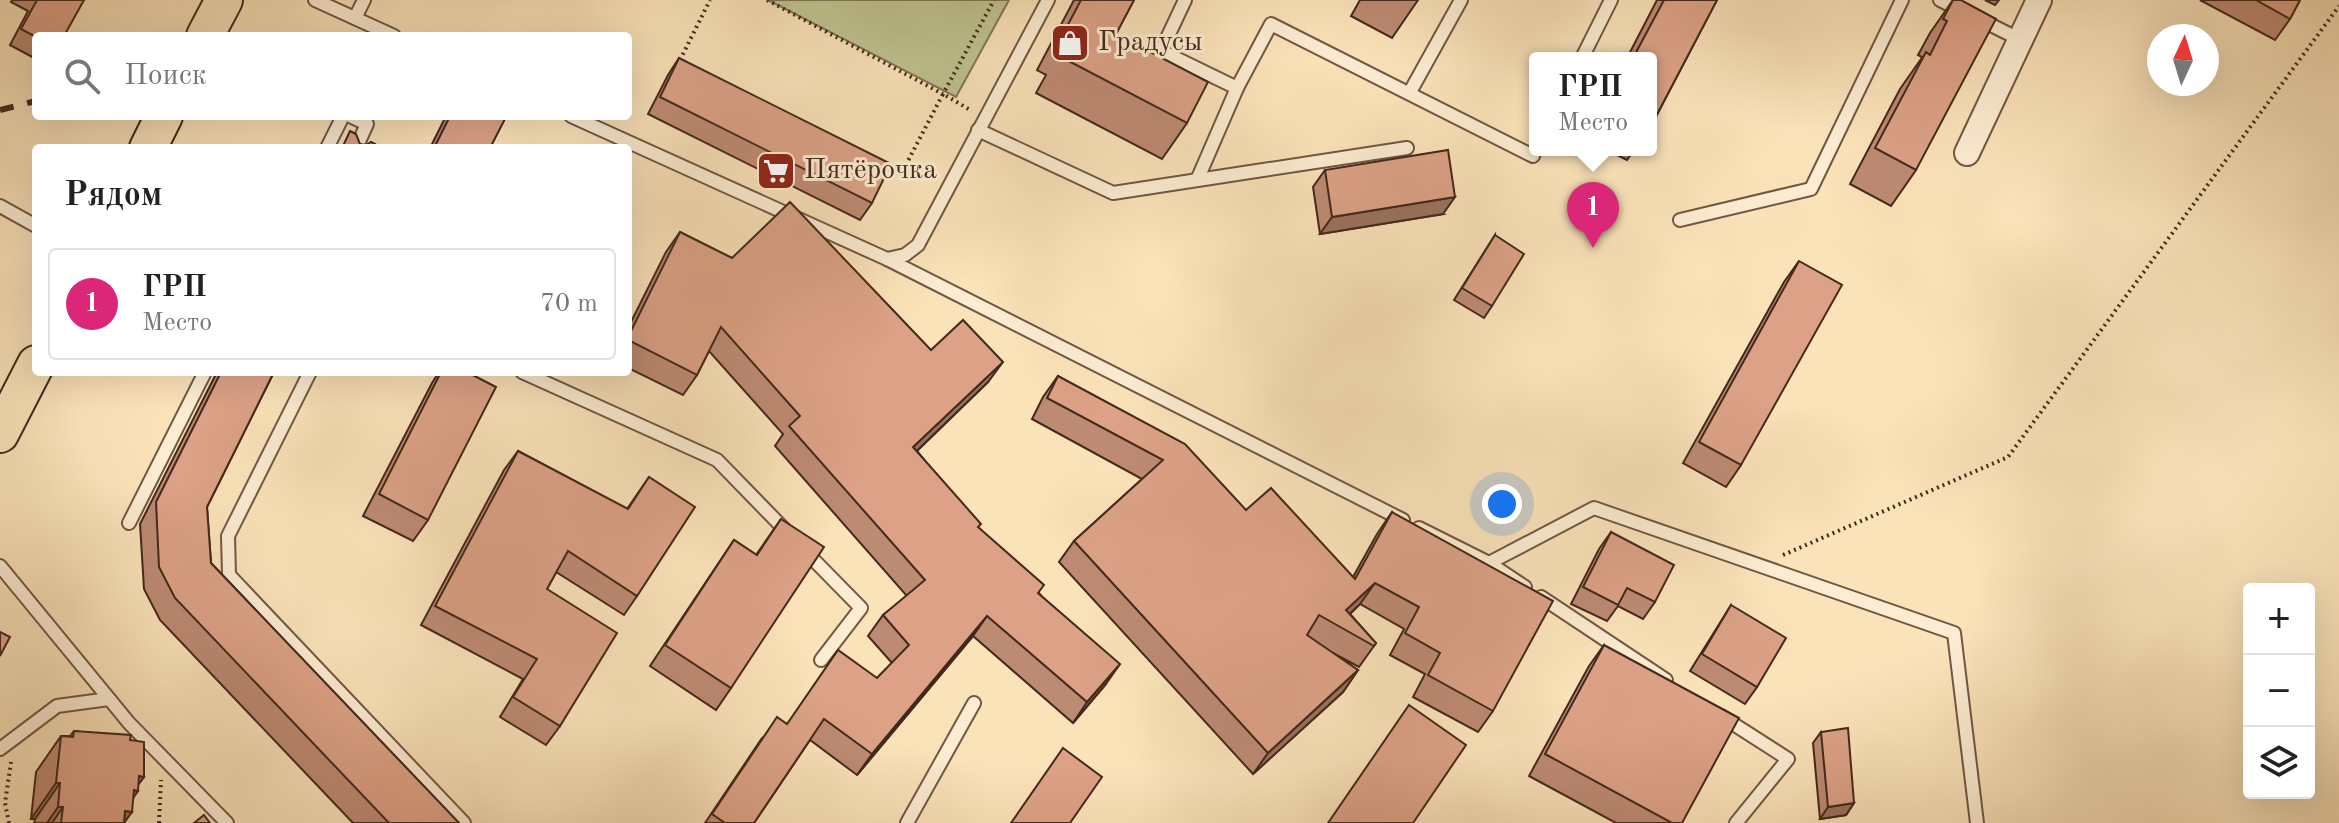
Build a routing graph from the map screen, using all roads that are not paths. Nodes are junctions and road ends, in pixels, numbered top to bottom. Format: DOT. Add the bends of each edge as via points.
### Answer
graph roads {
  1 [pos="224,0"];
  2 [pos="315,0"];
  3 [pos="364,0"];
  4 [pos="1048,0"];
  5 [pos="1185,0"];
  6 [pos="1461,0"];
  7 [pos="1611,0"];
  8 [pos="1902,0"];
  9 [pos="1940,0"];
  10 [pos="2039,0"];
  11 [pos="355,18"];
  12 [pos="207,32"];
  13 [pos="385,32"];
  14 [pos="2019,39"];
  15 [pos="1585,52"];
  16 [pos="1237,88"];
  17 [pos="1410,92"];
  18 [pos="162,120"];
  19 [pos="341,120"];
  20 [pos="358,120"];
  21 [pos="580,120"];
  22 [pos="978,130"];
  23 [pos="150,144"];
  24 [pos="329,144"];
  25 [pos="358,144"];
  26 [pos="1407,148"];
  27 [pos="1967,153"];
  28 [pos="1529,154"];
  29 [pos="1198,178"];
  30 [pos="0,206"];
  31 [pos="1680,220"];
  32 [pos="32,224"];
  33 [pos="887,259"];
  34 [pos="32,370"];
  35 [pos="203,376"];
  36 [pos="308,376"];
  37 [pos="531,376"];
  38 [pos="4,414"];
  39 [pos="129,523"];
  40 [pos="1489,563"];
  41 [pos="0,566"];
  42 [pos="821,660"];
  43 [pos="1684,691"];
  44 [pos="109,699"];
  45 [pos="974,703"];
  46 [pos="1710,708"];
  47 [pos="0,749"];
  48 [pos="227,823"];
  49 [pos="464,823"];
  50 [pos="907,823"];
  51 [pos="1736,823"];
  52 [pos="1977,823"];
  1 -- 12 [label="main road"];
  2 -- 11 [label="lane"];
  3 -- 11 [label="lane"];
  4 -- 22 [label="lane"];
  5 -- 16 [label="lane" via="1161,51"];
  6 -- 17 [label="lane"];
  7 -- 15 [label="lane"];
  8 -- 31 [label="lane" via="1811,189"];
  9 -- 14 [label="lane"];
  10 -- 14 [label="street"];
  11 -- 13 [label="lane"];
  14 -- 27 [label="street"];
  16 -- 17 [label="lane" via="1271,24"];
  16 -- 29 [label="lane"];
  17 -- 28 [label="lane"];
  18 -- 23 [label="main road"];
  19 -- 24 [label="lane"];
  20 -- 25 [label="lane" via="367,124"];
  21 -- 33 [label="lane"];
  22 -- 29 [label="lane" via="1113,193"];
  22 -- 33 [label="lane" via="918,245"];
  26 -- 29 [label="lane"];
  30 -- 32 [label="lane"];
  33 -- 40 [label="lane"];
  34 -- 38 [label="main road"];
  35 -- 39 [label="lane"];
  36 -- 49 [label="lane" via="228,536 229,575"];
  37 -- 42 [label="lane" via="717,460 861,608"];
  40 -- 43 [label="lane"];
  40 -- 52 [label="lane" via="1594,508 1954,633"];
  41 -- 44 [label="lane"];
  44 -- 47 [label="lane" via="57,706"];
  44 -- 48 [label="lane"];
  45 -- 50 [label="lane"];
  46 -- 51 [label="lane" via="1788,759"];
}
